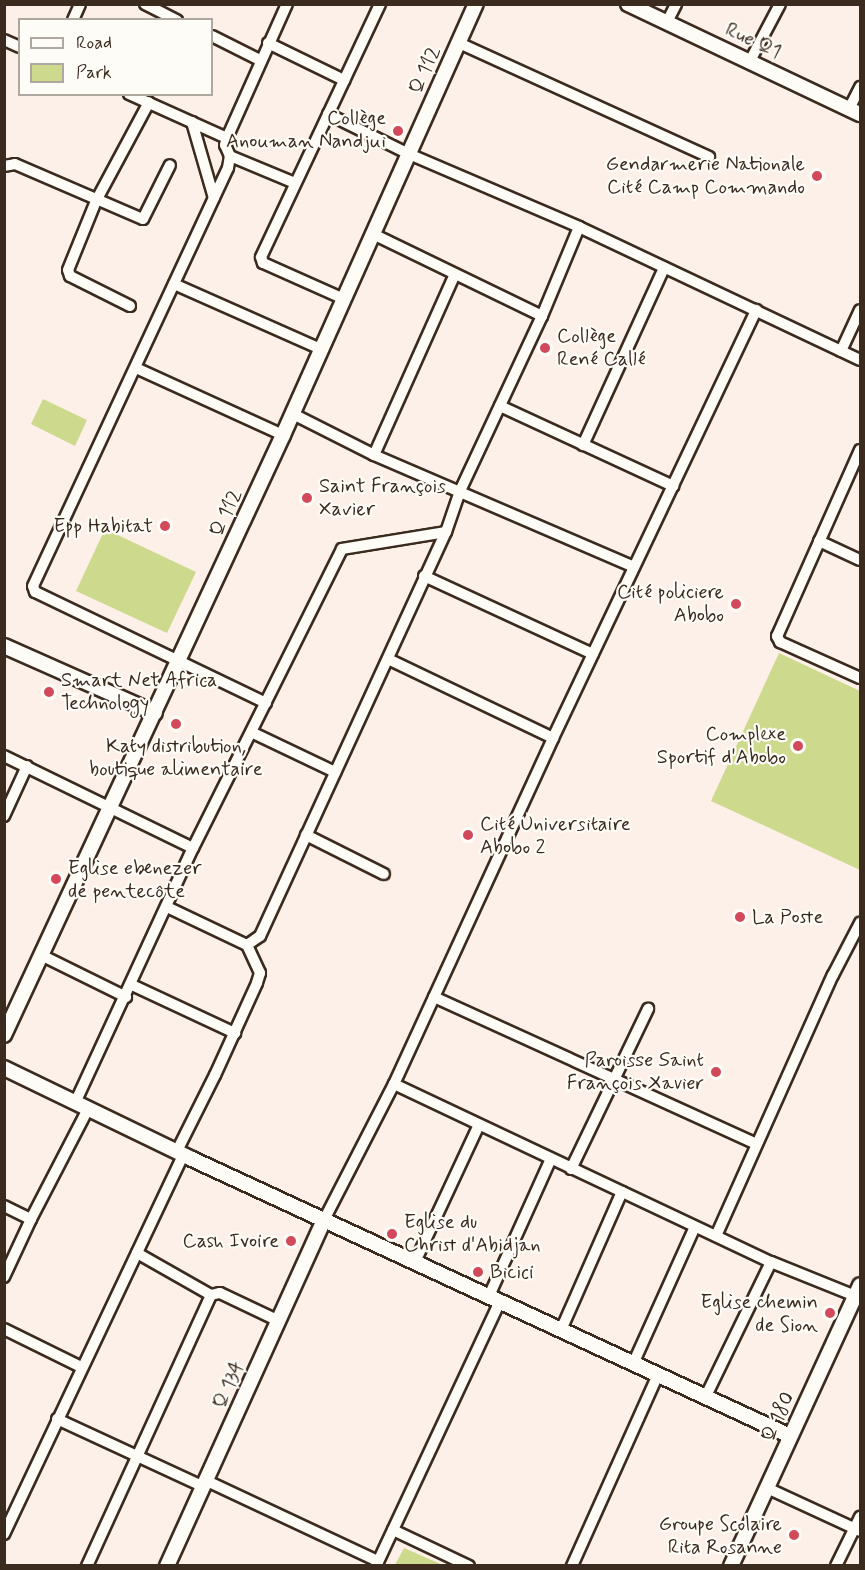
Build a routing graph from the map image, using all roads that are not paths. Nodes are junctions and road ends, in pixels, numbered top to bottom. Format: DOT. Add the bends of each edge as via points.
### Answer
graph roads {
  1 [pos="80,4"];
  2 [pos="145,4"];
  3 [pos="287,4"];
  4 [pos="380,4"];
  5 [pos="476,4"];
  6 [pos="628,4"];
  7 [pos="676,4"];
  8 [pos="780,4"];
  9 [pos="74,18"];
  10 [pos="173,18"];
  11 [pos="667,22"];
  12 [pos="213,36"];
  13 [pos="4,40"];
  14 [pos="268,43"];
  15 [pos="459,43"];
  16 [pos="18,46"];
  17 [pos="260,60"];
  18 [pos="750,62"];
  19 [pos="344,80"];
  20 [pos="861,87"];
  21 [pos="134,96"];
  22 [pos="149,102"];
  23 [pos="855,112"];
  24 [pos="328,114"];
  25 [pos="192,122"];
  26 [pos="227,138"];
  27 [pos="409,154"];
  28 [pos="230,156"];
  29 [pos="709,157"];
  30 [pos="170,165"];
  31 [pos="4,166"];
  32 [pos="296,183"];
  33 [pos="214,198"];
  34 [pos="96,201"];
  35 [pos="579,227"];
  36 [pos="373,234"];
  37 [pos="664,268"];
  38 [pos="455,274"];
  39 [pos="174,284"];
  40 [pos="344,299"];
  41 [pos="130,306"];
  42 [pos="756,310"];
  43 [pos="861,310"];
  44 [pos="542,316"];
  45 [pos="321,349"];
  46 [pos="842,351"];
  47 [pos="861,360"];
  48 [pos="136,368"];
  49 [pos="500,406"];
  50 [pos="293,414"];
  51 [pos="283,435"];
  52 [pos="583,445"];
  53 [pos="374,455"];
  54 [pos="859,456"];
  55 [pos="674,486"];
  56 [pos="460,491"];
  57 [pos="446,531"];
  58 [pos="819,541"];
  59 [pos="861,560"];
  60 [pos="634,567"];
  61 [pos="424,576"];
  62 [pos="5,646"];
  63 [pos="593,654"];
  64 [pos="388,659"];
  65 [pos="179,662"];
  66 [pos="861,678"];
  67 [pos="266,703"];
  68 [pos="155,713"];
  69 [pos="252,733"];
  70 [pos="553,738"];
  71 [pos="4,756"];
  72 [pos="27,766"];
  73 [pos="335,772"];
  74 [pos="109,808"];
  75 [pos="4,816"];
  76 [pos="306,835"];
  77 [pos="193,848"];
  78 [pos="384,874"];
  79 [pos="167,907"];
  80 [pos="861,923"];
  81 [pos="247,945"];
  82 [pos="41,955"];
  83 [pos="132,985"];
  84 [pos="126,997"];
  85 [pos="434,997"];
  86 [pos="648,1008"];
  87 [pos="235,1033"];
  88 [pos="4,1035"];
  89 [pos="5,1069"];
  90 [pos="616,1079"];
  91 [pos="394,1084"];
  92 [pos="82,1106"];
  93 [pos="479,1125"];
  94 [pos="755,1143"];
  95 [pos="180,1153"];
  96 [pos="551,1159"];
  97 [pos="571,1169"];
  98 [pos="622,1192"];
  99 [pos="4,1206"];
  100 [pos="31,1219"];
  101 [pos="324,1220"];
  102 [pos="695,1227"];
  103 [pos="716,1236"];
  104 [pos="137,1253"];
  105 [pos="416,1262"];
  106 [pos="771,1262"];
  107 [pos="4,1277"];
  108 [pos="859,1293"];
  109 [pos="211,1295"];
  110 [pos="495,1298"];
  111 [pos="279,1321"];
  112 [pos="4,1329"];
  113 [pos="561,1330"];
  114 [pos="633,1364"];
  115 [pos="81,1367"];
  116 [pos="658,1376"];
  117 [pos="705,1398"];
  118 [pos="57,1419"];
  119 [pos="790,1436"];
  120 [pos="137,1456"];
  121 [pos="205,1484"];
  122 [pos="767,1488"];
  123 [pos="861,1517"];
  124 [pos="393,1530"];
  125 [pos="858,1530"];
  126 [pos="4,1534"];
  127 [pos="377,1563"];
  128 [pos="87,1566"];
  129 [pos="167,1566"];
  130 [pos="469,1566"];
  131 [pos="572,1566"];
  132 [pos="731,1566"];
  133 [pos="836,1566"];
  1 -- 9 [label="street"];
  2 -- 10 [label="street"];
  3 -- 14 [label="street"];
  4 -- 19 [label="street"];
  5 -- 15 [label="street, Q 112"];
  6 -- 11 [label="street, Rue Q1"];
  7 -- 11 [label="street"];
  8 -- 18 [label="street"];
  11 -- 18 [label="street, Rue Q1"];
  12 -- 17 [label="street"];
  13 -- 16 [label="street"];
  14 -- 17 [label="street"];
  14 -- 19 [label="street"];
  15 -- 27 [label="street, Q 112"];
  15 -- 29 [label="street"];
  17 -- 26 [label="street"];
  18 -- 23 [label="street, Rue Q1"];
  19 -- 24 [label="street"];
  20 -- 23 [label="street"];
  21 -- 22 [label="street"];
  22 -- 25 [label="street"];
  22 -- 34 [label="street"];
  24 -- 27 [label="street"];
  24 -- 32 [label="street"];
  25 -- 26 [label="street"];
  25 -- 33 [label="street"];
  26 -- 28 [label="street" via="225,145"];
  27 -- 35 [label="street"];
  27 -- 36 [label="street, Q 112"];
  28 -- 32 [label="street"];
  28 -- 33 [label="street"];
  30 -- 34 [label="street" via="143,219"];
  31 -- 34 [label="street" via="15,164"];
  32 -- 40 [label="street" via="261,260"];
  33 -- 39 [label="street"];
  34 -- 41 [label="street" via="69,276"];
  35 -- 37 [label="street"];
  35 -- 44 [label="street"];
  36 -- 38 [label="street"];
  36 -- 40 [label="street, Q 112"];
  37 -- 42 [label="street"];
  37 -- 52 [label="street"];
  38 -- 44 [label="street"];
  38 -- 53 [label="street"];
  39 -- 45 [label="street"];
  39 -- 48 [label="street"];
  40 -- 45 [label="street, Q 112"];
  42 -- 46 [label="street"];
  42 -- 55 [label="street"];
  43 -- 46 [label="street"];
  44 -- 49 [label="street"];
  45 -- 50 [label="street, Q 112"];
  46 -- 47 [label="street"];
  48 -- 51 [label="street"];
  48 -- 65 [label="street" via="33,589"];
  49 -- 52 [label="street"];
  49 -- 56 [label="street"];
  50 -- 51 [label="street, Q 112"];
  50 -- 53 [label="street"];
  51 -- 65 [label="street, Q 112"];
  52 -- 55 [label="street"];
  53 -- 56 [label="street"];
  54 -- 58 [label="street"];
  55 -- 60 [label="street"];
  56 -- 57 [label="street"];
  56 -- 60 [label="street"];
  57 -- 61 [label="street"];
  57 -- 67 [label="street" via="342,549"];
  58 -- 59 [label="street"];
  58 -- 66 [label="street" via="778,639"];
  60 -- 63 [label="street"];
  61 -- 63 [label="street"];
  61 -- 64 [label="street"];
  62 -- 68 [label="street"];
  63 -- 70 [label="street"];
  64 -- 70 [label="street"];
  64 -- 73 [label="street"];
  65 -- 67 [label="street"];
  65 -- 68 [label="street, Q 112"];
  67 -- 69 [label="street"];
  68 -- 74 [label="street, Q 112"];
  69 -- 73 [label="street"];
  69 -- 77 [label="street"];
  70 -- 85 [label="street"];
  71 -- 72 [label="street"];
  72 -- 74 [label="street"];
  72 -- 75 [label="street"];
  73 -- 76 [label="street"];
  74 -- 77 [label="street"];
  74 -- 82 [label="street, Q 112"];
  76 -- 78 [label="street"];
  76 -- 81 [label="street" via="260,936"];
  77 -- 79 [label="street"];
  79 -- 81 [label="street"];
  79 -- 83 [label="street"];
  80 -- 94 [label="street"];
  81 -- 87 [label="street" via="260,973"];
  82 -- 84 [label="street"];
  82 -- 88 [label="street, Q 112"];
  83 -- 84 [label="street"];
  83 -- 87 [label="street"];
  84 -- 92 [label="street"];
  85 -- 90 [label="street"];
  85 -- 91 [label="street"];
  86 -- 90 [label="street"];
  87 -- 95 [label="street"];
  89 -- 92 [label="street"];
  90 -- 94 [label="street"];
  90 -- 97 [label="street"];
  91 -- 93 [label="street"];
  91 -- 101 [label="street"];
  92 -- 95 [label="street"];
  92 -- 100 [label="street"];
  93 -- 96 [label="street"];
  93 -- 105 [label="street"];
  94 -- 103 [label="street"];
  95 -- 101 [label="street"];
  95 -- 104 [label="street"];
  96 -- 97 [label="street"];
  96 -- 110 [label="street"];
  97 -- 98 [label="street"];
  98 -- 102 [label="street"];
  98 -- 113 [label="street"];
  99 -- 100 [label="street"];
  100 -- 107 [label="street"];
  101 -- 105 [label="street"];
  101 -- 111 [label="street, Q 134"];
  102 -- 103 [label="street"];
  102 -- 114 [label="street"];
  103 -- 106 [label="street"];
  104 -- 109 [label="street"];
  104 -- 115 [label="street"];
  105 -- 110 [label="street"];
  106 -- 108 [label="street"];
  106 -- 117 [label="street"];
  108 -- 119 [label="street, Q 180"];
  109 -- 111 [label="street" via="220,1293"];
  109 -- 120 [label="street"];
  110 -- 113 [label="street"];
  110 -- 124 [label="street"];
  111 -- 121 [label="street, Q 134"];
  112 -- 115 [label="street"];
  113 -- 114 [label="street"];
  114 -- 116 [label="street"];
  115 -- 118 [label="street"];
  116 -- 117 [label="street"];
  116 -- 131 [label="street"];
  117 -- 119 [label="street"];
  118 -- 120 [label="street"];
  118 -- 126 [label="street"];
  119 -- 122 [label="street, Q 180"];
  120 -- 121 [label="street"];
  120 -- 128 [label="street"];
  121 -- 127 [label="street"];
  121 -- 129 [label="street, Q 134"];
  122 -- 125 [label="street"];
  122 -- 132 [label="street, Q 180"];
  123 -- 125 [label="street"];
  124 -- 127 [label="street"];
  124 -- 130 [label="street"];
  125 -- 133 [label="street"];
}
